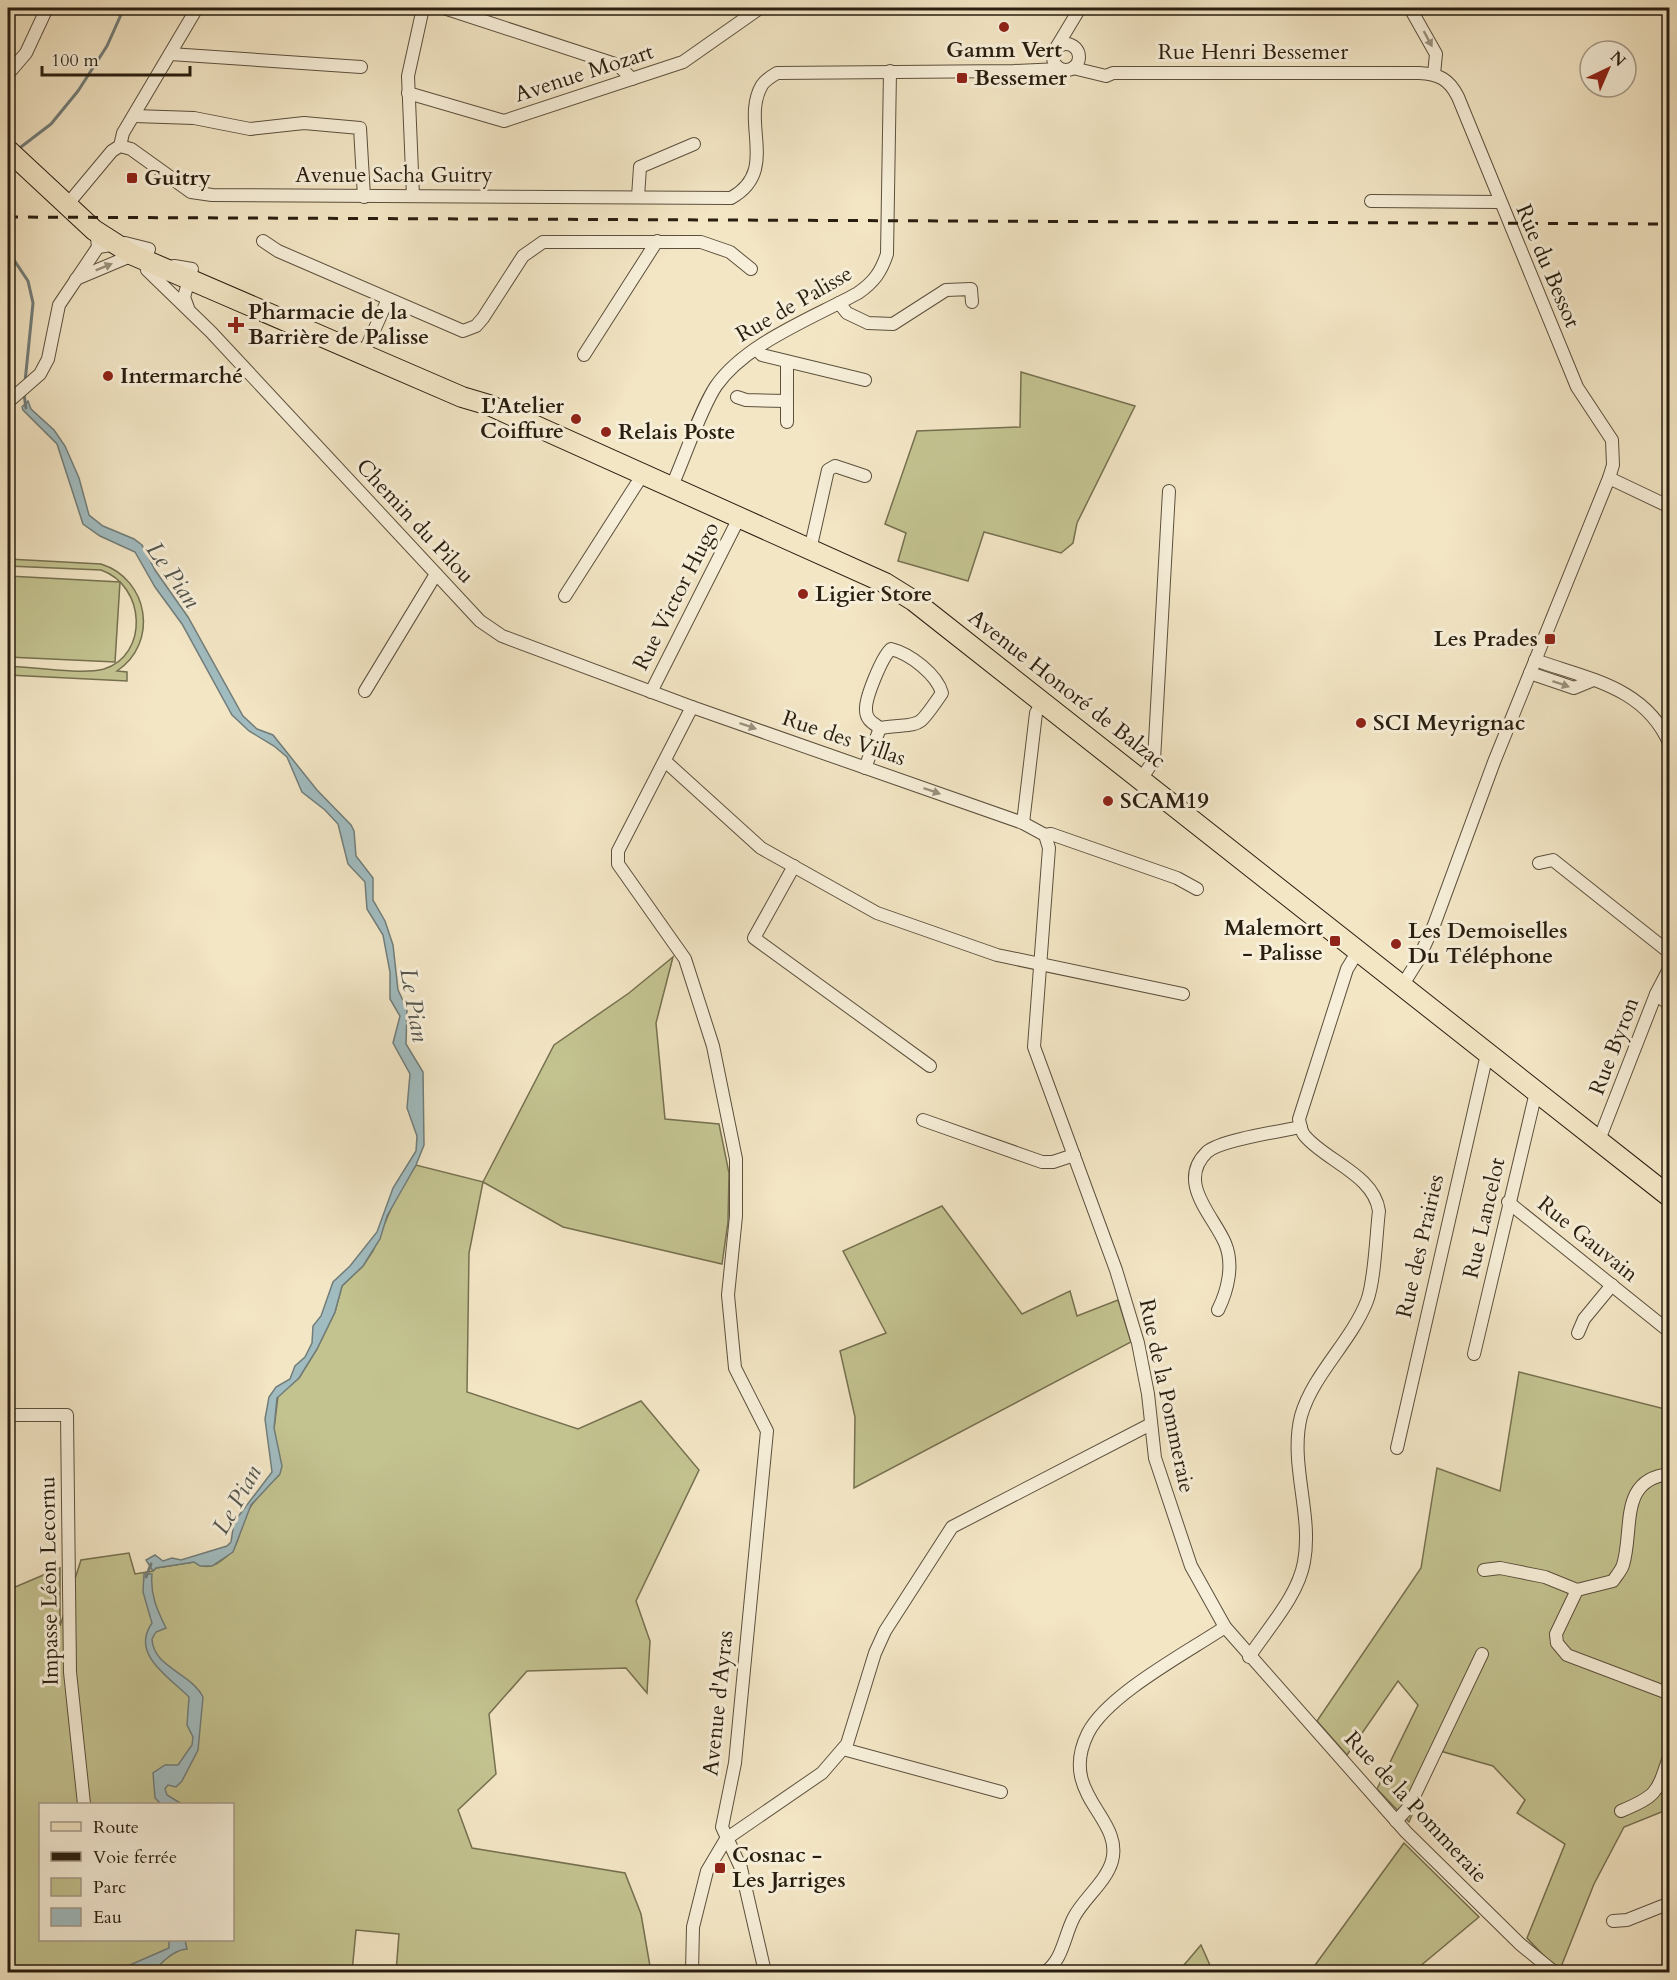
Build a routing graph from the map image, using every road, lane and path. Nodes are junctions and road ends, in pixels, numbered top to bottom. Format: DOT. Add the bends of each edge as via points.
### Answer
graph roads {
  1 [pos="47,8"];
  2 [pos="197,8"];
  3 [pos="423,8"];
  4 [pos="444,8"];
  5 [pos="760,8"];
  6 [pos="1410,8"];
  7 [pos="1079,10"];
  8 [pos="747,11"];
  9 [pos="1076,49"];
  10 [pos="1055,51"];
  11 [pos="170,54"];
  12 [pos="362,67"];
  13 [pos="1073,68"];
  14 [pos="1032,69"];
  15 [pos="1060,69"];
  16 [pos="890,71"];
  17 [pos="1113,73"];
  18 [pos="8,74"];
  19 [pos="1434,74"];
  20 [pos="632,79"];
  21 [pos="408,93"];
  22 [pos="134,116"];
  23 [pos="694,144"];
  24 [pos="120,146"];
  25 [pos="15,150"];
  26 [pos="753,178"];
  27 [pos="413,196"];
  28 [pos="364,197"];
  29 [pos="638,197"];
  30 [pos="70,201"];
  31 [pos="1371,201"];
  32 [pos="1499,202"];
  33 [pos="101,240"];
  34 [pos="263,241"];
  35 [pos="657,241"];
  36 [pos="140,251"];
  37 [pos="170,269"];
  38 [pos="751,269"];
  39 [pos="191,273"];
  40 [pos="75,279"];
  41 [pos="170,293"];
  42 [pos="388,299"];
  43 [pos="972,302"];
  44 [pos="839,303"];
  45 [pos="192,314"];
  46 [pos="366,349"];
  47 [pos="756,349"];
  48 [pos="584,355"];
  49 [pos="787,363"];
  50 [pos="865,380"];
  51 [pos="737,397"];
  52 [pos="12,398"];
  53 [pos="786,400"];
  54 [pos="787,422"];
  55 [pos="643,474"];
  56 [pos="865,476"];
  57 [pos="1609,478"];
  58 [pos="671,488"];
  59 [pos="1169,490"];
  60 [pos="1670,507"];
  61 [pos="739,518"];
  62 [pos="810,550"];
  63 [pos="436,574"];
  64 [pos="565,596"];
  65 [pos="1532,666"];
  66 [pos="365,691"];
  67 [pos="651,692"];
  68 [pos="1043,701"];
  69 [pos="692,707"];
  70 [pos="880,728"];
  71 [pos="1670,745"];
  72 [pos="665,761"];
  73 [pos="866,768"];
  74 [pos="1141,779"];
  75 [pos="1023,823"];
  76 [pos="1045,835"];
  77 [pos="1539,863"];
  78 [pos="794,866"];
  79 [pos="1197,889"];
  80 [pos="1358,951"];
  81 [pos="1670,953"];
  82 [pos="1041,964"];
  83 [pos="1670,968"];
  84 [pos="1402,986"];
  85 [pos="1183,994"];
  86 [pos="1656,994"];
  87 [pos="1670,1005"];
  88 [pos="1487,1054"];
  89 [pos="930,1066"];
  90 [pos="1536,1092"];
  91 [pos="923,1120"];
  92 [pos="1301,1127"];
  93 [pos="1599,1140"];
  94 [pos="1074,1155"];
  95 [pos="1670,1197"];
  96 [pos="1508,1202"];
  97 [pos="1612,1286"];
  98 [pos="1218,1310"];
  99 [pos="1670,1332"];
  100 [pos="1578,1333"];
  101 [pos="1474,1354"];
  102 [pos="8,1415"];
  103 [pos="1151,1425"];
  104 [pos="1397,1448"];
  105 [pos="1670,1474"];
  106 [pos="1484,1570"];
  107 [pos="1577,1590"];
  108 [pos="1225,1627"];
  109 [pos="1482,1654"];
  110 [pos="1249,1657"];
  111 [pos="1670,1694"];
  112 [pos="843,1749"];
  113 [pos="1670,1754"];
  114 [pos="1001,1792"];
  115 [pos="84,1803"];
  116 [pos="1621,1811"];
  117 [pos="1396,1821"];
  118 [pos="726,1839"];
  119 [pos="1670,1904"];
  120 [pos="1613,1921"];
  121 [pos="692,1972"];
  122 [pos="765,1972"];
  123 [pos="1045,1972"];
  124 [pos="1554,1972"];
  1 -- 18 [label="street" via="26,54"];
  2 -- 11 [label="street"];
  3 -- 21 [label="street"];
  4 -- 20 [label="street" via="618,65"];
  5 -- 8 [label="street, Avenue Mozart"];
  6 -- 19 [label="street, one-way" via="1436,54"];
  7 -- 9 [label="street" via="1073,32"];
  7 -- 10 [label="street"];
  8 -- 20 [label="street, Avenue Mozart" via="706,48 683,62"];
  9 -- 10 [label="street" via="1067,44"];
  9 -- 13 [label="street" via="1079,58"];
  9 -- 17 [label="street" via="1091,64"];
  10 -- 14 [label="street"];
  10 -- 15 [label="street" via="1054,61"];
  11 -- 12 [label="street"];
  11 -- 22 [label="street"];
  13 -- 15 [label="street, Rue Henri Bessemer"];
  13 -- 17 [label="street, Rue Henri Bessemer" via="1106,76"];
  14 -- 15 [label="street, Rue Henri Bessemer"];
  14 -- 16 [label="street, Rue Henri Bessemer"];
  16 -- 26 [label="street, Rue Henri Bessemer" via="777,73 763,84 757,99 757,164"];
  16 -- 44 [label="street, Rue de Palisse" via="887,254 872,283"];
  17 -- 19 [label="street, Rue Henri Bessemer"];
  19 -- 32 [label="street, Rue du Bessot" via="1452,85"];
  20 -- 21 [label="street, Avenue Mozart" via="504,122"];
  21 -- 27 [label="street"];
  22 -- 24 [label="street"];
  22 -- 28 [label="street" via="194,118 250,129 303,123 360,128"];
  23 -- 29 [label="street" via="640,166"];
  24 -- 28 [label="street, Avenue Sacha Guitry" via="191,192"];
  24 -- 30 [label="street"];
  25 -- 30 [label="main road"];
  26 -- 29 [label="street, Avenue Sacha Guitry" via="731,198"];
  27 -- 28 [label="street, Avenue Sacha Guitry"];
  27 -- 29 [label="street, Avenue Sacha Guitry"];
  30 -- 33 [label="main road"];
  30 -- 36 [label="main road"];
  31 -- 32 [label="street"];
  32 -- 57 [label="street, Rue du Bessot" via="1577,387 1612,440"];
  33 -- 36 [label="main road"];
  33 -- 40 [label="street"];
  34 -- 42 [label="street"];
  35 -- 38 [label="street" via="718,246 742,259"];
  35 -- 42 [label="street" via="536,244 523,256 483,318 470,329 456,330"];
  35 -- 48 [label="street"];
  36 -- 37 [label="main road, Avenue Honoré de Balzac"];
  36 -- 39 [label="main road, Avenue Honoré de Balzac"];
  40 -- 36 [label="street, one-way"];
  36 -- 41 [label="street, Chemin du Pilou" via="147,270"];
  37 -- 39 [label="main road, Avenue Honoré de Balzac"];
  37 -- 41 [label="street"];
  39 -- 45 [label="street" via="184,297"];
  39 -- 46 [label="main road, Avenue Honoré de Balzac"];
  40 -- 52 [label="street" via="59,305 48,359 34,382"];
  41 -- 45 [label="street, Chemin du Pilou"];
  42 -- 46 [label="street"];
  43 -- 44 [label="street" via="971,289 946,290 893,324 868,323 847,313"];
  44 -- 47 [label="street, Rue de Palisse"];
  45 -- 63 [label="street, Chemin du Pilou"];
  46 -- 55 [label="main road, Avenue Honoré de Balzac" via="464,389 489,405"];
  47 -- 49 [label="street"];
  47 -- 58 [label="street, Rue de Palisse" via="730,369 715,388"];
  49 -- 50 [label="street"];
  49 -- 53 [label="street"];
  51 -- 53 [label="street"];
  53 -- 54 [label="street"];
  55 -- 58 [label="main road, Avenue Honoré de Balzac"];
  55 -- 64 [label="street"];
  56 -- 62 [label="street" via="835,466 828,470"];
  57 -- 60 [label="street"];
  57 -- 65 [label="street, Rue du Bessot"];
  58 -- 61 [label="main road, Avenue Honoré de Balzac"];
  59 -- 74 [label="street" via="1154,760"];
  61 -- 62 [label="main road, Avenue Honoré de Balzac"];
  61 -- 67 [label="street, Rue Victor Hugo"];
  62 -- 68 [label="main road, Avenue Honoré de Balzac" via="885,583 914,601"];
  63 -- 66 [label="street"];
  63 -- 67 [label="street, Chemin du Pilou" via="480,621 502,636"];
  65 -- 71 [label="street" via="1574,688 1591,681 1625,692 1646,710"];
  65 -- 84 [label="street, Rue du Bessot" via="1434,925"];
  67 -- 69 [label="street, Rue des Villas"];
  68 -- 74 [label="main road, Avenue Honoré de Balzac"];
  68 -- 75 [label="street" via="1036,713"];
  69 -- 72 [label="street"];
  69 -- 73 [label="street, Rue des Villas, one-way"];
  70 -- 70 [label="street" via="916,726 942,693 938,681 900,651 891,649 884,656 865,709 868,719"];
  70 -- 73 [label="street"];
  72 -- 78 [label="street" via="761,848"];
  72 -- 118 [label="street, Avenue d'Ayras" via="618,851 618,864 685,959 713,1046 736,1159 736,1216 728,1295 735,1368 767,1431 735,1762 722,1827"];
  73 -- 75 [label="street, Rue des Villas, one-way"];
  74 -- 80 [label="main road, Avenue Honoré de Balzac"];
  75 -- 76 [label="street"];
  76 -- 79 [label="street" via="1052,834"];
  76 -- 82 [label="street, Rue de la Pommeraie" via="1049,848"];
  77 -- 81 [label="street" via="1553,860"];
  78 -- 82 [label="street" via="877,913 997,955"];
  78 -- 89 [label="street" via="754,938"];
  80 -- 84 [label="main road, Avenue Honoré de Balzac"];
  80 -- 92 [label="street" via="1347,969 1299,1119"];
  82 -- 85 [label="street"];
  82 -- 94 [label="street, Rue de la Pommeraie" via="1034,1047"];
  83 -- 86 [label="street, Rue Byron"];
  84 -- 88 [label="main road, Avenue Honoré de Balzac"];
  86 -- 87 [label="street"];
  86 -- 93 [label="street, Rue Byron"];
  88 -- 90 [label="main road, Avenue Honoré de Balzac"];
  88 -- 104 [label="street, Rue des Prairies"];
  90 -- 93 [label="main road, Avenue Honoré de Balzac"];
  90 -- 96 [label="street, Rue Lancelot"];
  91 -- 94 [label="street" via="1042,1162"];
  92 -- 98 [label="street" via="1223,1144 1207,1152 1197,1169 1194,1188 1226,1244 1226,1295"];
  92 -- 110 [label="street" via="1303,1135 1367,1186 1377,1199 1379,1210 1368,1299 1302,1415 1298,1444 1304,1562 1296,1584"];
  93 -- 95 [label="main road, Avenue Honoré de Balzac"];
  94 -- 103 [label="street, Rue de la Pommeraie" via="1138,1343"];
  96 -- 97 [label="street, Rue Gauvain"];
  96 -- 101 [label="street, Rue Lancelot"];
  97 -- 99 [label="street, Rue Gauvain"];
  97 -- 100 [label="street" via="1584,1319"];
  102 -- 115 [label="street, Impasse Léon Lecornu" via="67,1415 70,1672"];
  103 -- 108 [label="street, Rue de la Pommeraie" via="1168,1505 1191,1566"];
  103 -- 112 [label="street" via="952,1527 885,1631"];
  105 -- 107 [label="street" via="1643,1482 1633,1500 1622,1566 1613,1581"];
  106 -- 107 [label="street" via="1500,1568 1545,1577"];
  107 -- 111 [label="street" via="1556,1634 1557,1644 1567,1655"];
  108 -- 110 [label="street, Rue de la Pommeraie"];
  108 -- 123 [label="street" via="1128,1691 1088,1732 1079,1770 1084,1791 1107,1826 1113,1844 1112,1861 1079,1907 1059,1959"];
  109 -- 117 [label="street" via="1408,1807"];
  110 -- 117 [label="street, Rue de la Pommeraie"];
  112 -- 114 [label="street"];
  112 -- 118 [label="street" via="822,1773"];
  113 -- 116 [label="street" via="1658,1788 1649,1799"];
  117 -- 124 [label="street, Rue de la Pommeraie"];
  118 -- 121 [label="street" via="706,1871 693,1927"];
  118 -- 122 [label="street" via="741,1869"];
  119 -- 120 [label="street" via="1627,1920"];
}
